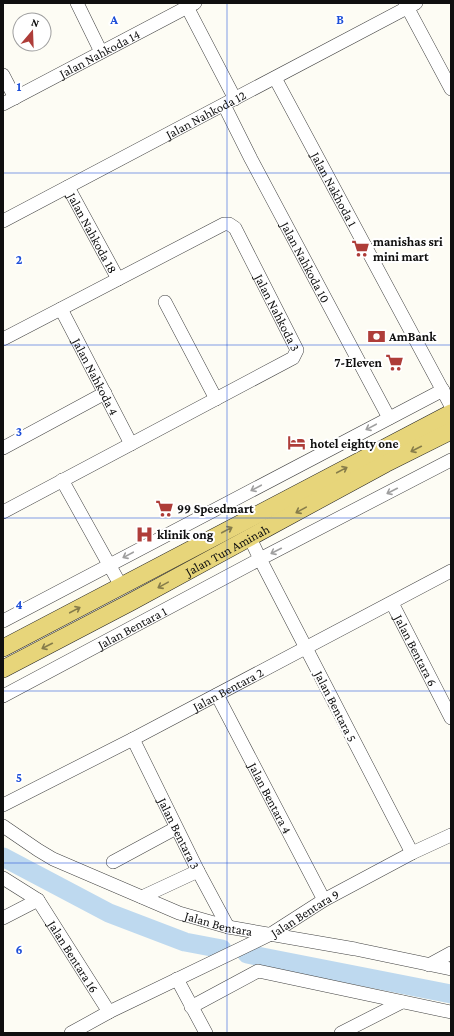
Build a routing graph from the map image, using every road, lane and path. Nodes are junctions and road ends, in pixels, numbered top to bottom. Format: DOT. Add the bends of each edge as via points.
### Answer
graph roads {
  1 [pos="76,3"];
  2 [pos="189,4"];
  3 [pos="410,5"];
  4 [pos="101,52"];
  5 [pos="3,75"];
  6 [pos="275,78"];
  7 [pos="451,89"];
  8 [pos="9,101"];
  9 [pos="230,102"];
  10 [pos="68,187"];
  11 [pos="3,221"];
  12 [pos="118,279"];
  13 [pos="165,302"];
  14 [pos="61,309"];
  15 [pos="3,339"];
  16 [pos="442,390"];
  17 [pos="105,393"];
  18 [pos="216,399"];
  19 [pos="451,406"];
  20 [pos="451,413"];
  21 [pos="389,418"];
  22 [pos="451,431"];
  23 [pos="131,444"];
  24 [pos="3,448"];
  25 [pos="451,460"];
  26 [pos="62,480"];
  27 [pos="3,512"];
  28 [pos="250,538"];
  29 [pos="260,559"];
  30 [pos="110,565"];
  31 [pos="451,571"];
  32 [pos="121,586"];
  33 [pos="392,603"];
  34 [pos="3,621"];
  35 [pos="3,648"];
  36 [pos="306,648"];
  37 [pos="3,669"];
  38 [pos="218,695"];
  39 [pos="3,696"];
  40 [pos="451,718"];
  41 [pos="133,739"];
  42 [pos="3,805"];
  43 [pos="3,826"];
  44 [pos="176,828"];
  45 [pos="451,835"];
  46 [pos="412,853"];
  47 [pos="113,862"];
  48 [pos="198,871"];
  49 [pos="3,878"];
  50 [pos="142,897"];
  51 [pos="38,900"];
  52 [pos="324,900"];
  53 [pos="3,918"];
  54 [pos="228,927"];
  55 [pos="271,934"];
  56 [pos="451,953"];
  57 [pos="429,965"];
  58 [pos="451,969"];
  59 [pos="177,979"];
  60 [pos="402,1002"];
  61 [pos="191,1007"];
  62 [pos="109,1012"];
  63 [pos="451,1012"];
  64 [pos="94,1028"];
  65 [pos="72,1033"];
  66 [pos="206,1033"];
  67 [pos="341,1033"];
  1 -- 4 [label="street"];
  2 -- 4 [label="street, Jalan Nahkoda 14"];
  2 -- 9 [label="street, Jalan Nahkoda 10"];
  3 -- 6 [label="street, Jalan Nahkoda 12"];
  3 -- 7 [label="street"];
  4 -- 8 [label="street, Jalan Nahkoda 14"];
  5 -- 8 [label="street"];
  6 -- 9 [label="street, Jalan Nahkoda 12"];
  6 -- 16 [label="street, Jalan Nakhoda 1"];
  9 -- 10 [label="street, Jalan Nahkoda 12"];
  9 -- 21 [label="street, Jalan Nahkoda 10" via="251,159"];
  10 -- 11 [label="street, Jalan Nahkoda 12"];
  10 -- 12 [label="street, Jalan Nahkoda 18"];
  12 -- 14 [label="street, Jalan Nahkoda 3"];
  12 -- 18 [label="street, Jalan Nahkoda 3" via="224,224 235,228 297,350 293,358"];
  13 -- 18 [label="street"];
  14 -- 15 [label="street, Jalan Nahkoda 3"];
  14 -- 17 [label="street, Jalan Nahkoda 4"];
  16 -- 19 [label="street, Jalan Nakhoda 1"];
  16 -- 21 [label="street"];
  17 -- 23 [label="street, Jalan Nahkoda 4"];
  17 -- 24 [label="street"];
  18 -- 23 [label="street, Jalan Nahkoda 3"];
  32 -- 20 [label="main road, Jalan Tun Aminah, one-way"];
  21 -- 30 [label="street, one-way"];
  22 -- 28 [label="main road, Jalan Tun Aminah, one-way"];
  23 -- 26 [label="street, Jalan Nahkoda 3"];
  25 -- 29 [label="street, Jalan Bentara 1, one-way"];
  26 -- 27 [label="street, Jalan Nahkoda 3"];
  26 -- 30 [label="street"];
  28 -- 29 [label="street"];
  28 -- 37 [label="main road, Jalan Tun Aminah, one-way"];
  29 -- 36 [label="street, Jalan Bentara 5"];
  29 -- 39 [label="street, Jalan Bentara 1"];
  30 -- 32 [label="street"];
  30 -- 34 [label="street"];
  31 -- 33 [label="street, Jalan Bentara 2"];
  35 -- 32 [label="main road, Jalan Tun Aminah, one-way"];
  33 -- 36 [label="street, Jalan Bentara 2"];
  33 -- 40 [label="street, Jalan Bentara 6"];
  36 -- 38 [label="street, Jalan Bentara 2"];
  36 -- 46 [label="street, Jalan Bentara 5"];
  38 -- 41 [label="street, Jalan Bentara 2"];
  38 -- 52 [label="street, Jalan Bentara 4"];
  41 -- 42 [label="street, Jalan Bentara 2"];
  41 -- 44 [label="street, Jalan Bentara 3"];
  43 -- 50 [label="street, Jalan Bentara" via="53,858"];
  44 -- 47 [label="street"];
  44 -- 48 [label="street, Jalan Bentara 3"];
  45 -- 46 [label="street, Jalan Bentara 9"];
  46 -- 52 [label="street, Jalan Bentara 9"];
  48 -- 50 [label="street"];
  48 -- 54 [label="street, Jalan Bentara 3"];
  49 -- 51 [label="street, Jalan Bentara 16"];
  50 -- 54 [label="street, Jalan Bentara" via="179,913"];
  51 -- 53 [label="street"];
  51 -- 62 [label="street, Jalan Bentara 16"];
  52 -- 55 [label="street, Jalan Bentara 9"];
  54 -- 55 [label="street, Jalan Bentara"];
  55 -- 57 [label="street, Jalan Bentara"];
  55 -- 59 [label="street, Jalan Bentara 9"];
  56 -- 57 [label="street"];
  57 -- 58 [label="street, Jalan Bentara"];
  59 -- 61 [label="street"];
  59 -- 62 [label="street, Jalan Bentara 9"];
  60 -- 61 [label="street" via="258,971"];
  60 -- 63 [label="street"];
  60 -- 67 [label="street"];
  61 -- 66 [label="street"];
  62 -- 64 [label="street, Jalan Bentara 9"];
  64 -- 65 [label="street, Jalan Bentara 9"];
}
